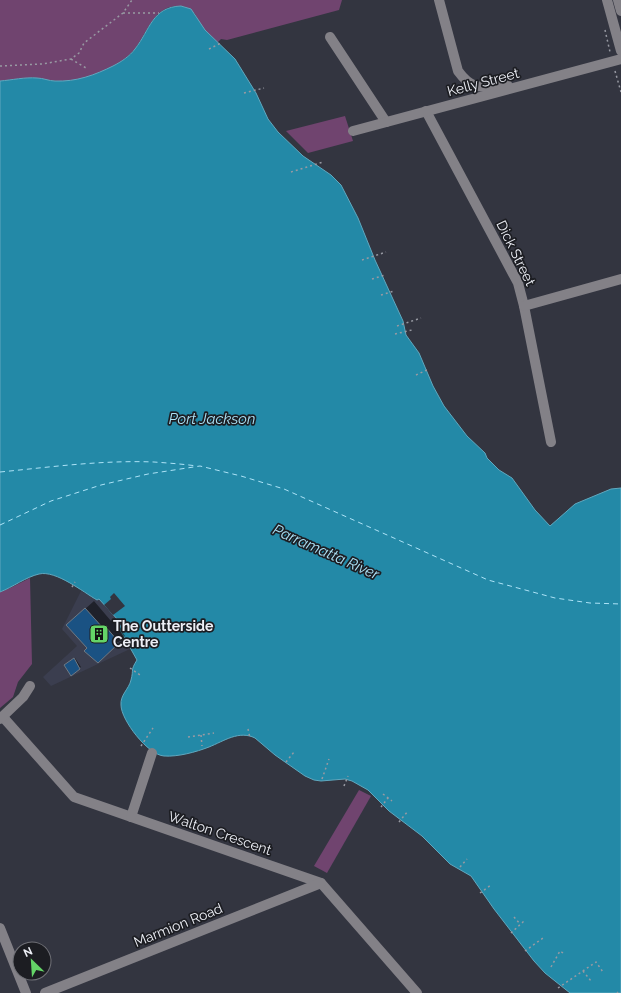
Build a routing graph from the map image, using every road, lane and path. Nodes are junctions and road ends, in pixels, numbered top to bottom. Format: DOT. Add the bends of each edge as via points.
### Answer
graph roads {
  1 [pos="132,0"];
  2 [pos="439,0"];
  3 [pos="607,0"];
  4 [pos="618,0"];
  5 [pos="621,11"];
  6 [pos="123,13"];
  7 [pos="159,13"];
  8 [pos="605,31"];
  9 [pos="330,37"];
  10 [pos="221,43"];
  11 [pos="620,45"];
  12 [pos="209,49"];
  13 [pos="71,59"];
  14 [pos="617,60"];
  15 [pos="0,66"];
  16 [pos="86,68"];
  17 [pos="533,83"];
  18 [pos="264,88"];
  19 [pos="621,92"];
  20 [pos="244,94"];
  21 [pos="426,111"];
  22 [pos="386,122"];
  23 [pos="353,131"];
  24 [pos="323,162"];
  25 [pos="291,172"];
  26 [pos="386,252"];
  27 [pos="362,260"];
  28 [pos="385,275"];
  29 [pos="372,279"];
  30 [pos="621,279"];
  31 [pos="394,291"];
  32 [pos="381,295"];
  33 [pos="524,306"];
  34 [pos="422,318"];
  35 [pos="397,326"];
  36 [pos="412,330"];
  37 [pos="395,334"];
  38 [pos="429,369"];
  39 [pos="416,375"];
  40 [pos="551,442"];
  41 [pos="75,582"];
  42 [pos="72,587"];
  43 [pos="130,668"];
  44 [pos="140,676"];
  45 [pos="30,686"];
  46 [pos="2,718"];
  47 [pos="154,728"];
  48 [pos="248,729"];
  49 [pos="214,733"];
  50 [pos="201,735"];
  51 [pos="188,737"];
  52 [pos="250,738"];
  53 [pos="141,746"];
  54 [pos="202,746"];
  55 [pos="294,752"];
  56 [pos="152,753"];
  57 [pos="329,759"];
  58 [pos="286,762"];
  59 [pos="348,776"];
  60 [pos="322,779"];
  61 [pos="344,786"];
  62 [pos="383,794"];
  63 [pos="388,798"];
  64 [pos="392,800"];
  65 [pos="381,807"];
  66 [pos="408,811"];
  67 [pos="131,817"];
  68 [pos="399,822"];
  69 [pos="467,859"];
  70 [pos="460,867"];
  71 [pos="321,883"];
  72 [pos="491,885"];
  73 [pos="480,893"];
  74 [pos="514,917"];
  75 [pos="521,919"];
  76 [pos="520,924"];
  77 [pos="0,928"];
  78 [pos="511,933"];
  79 [pos="542,938"];
  80 [pos="525,952"];
  81 [pos="563,954"];
  82 [pos="551,967"];
  83 [pos="583,970"];
  84 [pos="603,972"];
  85 [pos="591,981"];
  86 [pos="558,988"];
  87 [pos="26,993"];
  88 [pos="45,993"];
  89 [pos="417,993"];
  1 -- 6 [label="path"];
  2 -- 17 [label="street" via="458,71 464,80 472,86 487,87"];
  3 -- 11 [label="street"];
  4 -- 5 [label="street"];
  6 -- 7 [label="path"];
  6 -- 13 [label="path" via="84,43 79,53"];
  8 -- 14 [label="path"];
  9 -- 22 [label="street"];
  10 -- 12 [label="path"];
  13 -- 15 [label="path" via="42,64"];
  13 -- 16 [label="path"];
  14 -- 17 [label="street, Kelly Street"];
  14 -- 19 [label="path"];
  17 -- 21 [label="street, Kelly Street"];
  18 -- 20 [label="path"];
  21 -- 22 [label="street, Kelly Street"];
  21 -- 33 [label="street, Dick Street" via="518,283"];
  22 -- 23 [label="street, Kelly Street"];
  24 -- 25 [label="path"];
  26 -- 27 [label="path"];
  28 -- 29 [label="path"];
  30 -- 33 [label="street"];
  31 -- 32 [label="path"];
  33 -- 40 [label="street, Dick Street"];
  34 -- 35 [label="path"];
  36 -- 37 [label="path"];
  38 -- 39 [label="path"];
  41 -- 42 [label="path"];
  43 -- 44 [label="path"];
  45 -- 46 [label="street" via="24,697"];
  46 -- 67 [label="street, Walton Crescent" via="74,797"];
  47 -- 53 [label="path"];
  48 -- 52 [label="path"];
  49 -- 50 [label="path"];
  50 -- 51 [label="path"];
  50 -- 54 [label="path"];
  55 -- 58 [label="path"];
  56 -- 67 [label="street"];
  57 -- 60 [label="path"];
  59 -- 61 [label="path"];
  62 -- 63 [label="path"];
  63 -- 64 [label="path"];
  63 -- 65 [label="path"];
  66 -- 68 [label="path"];
  67 -- 71 [label="street, Walton Crescent"];
  69 -- 70 [label="path"];
  71 -- 88 [label="street, Marmion Road"];
  71 -- 89 [label="street, Walton Crescent"];
  72 -- 73 [label="path"];
  74 -- 76 [label="path"];
  75 -- 76 [label="path" via="523,922"];
  76 -- 78 [label="path"];
  77 -- 87 [label="street"];
  79 -- 80 [label="path"];
  81 -- 82 [label="path" via="560,952"];
  83 -- 84 [label="path" via="596,962"];
  83 -- 85 [label="path"];
  83 -- 86 [label="path"];
}
